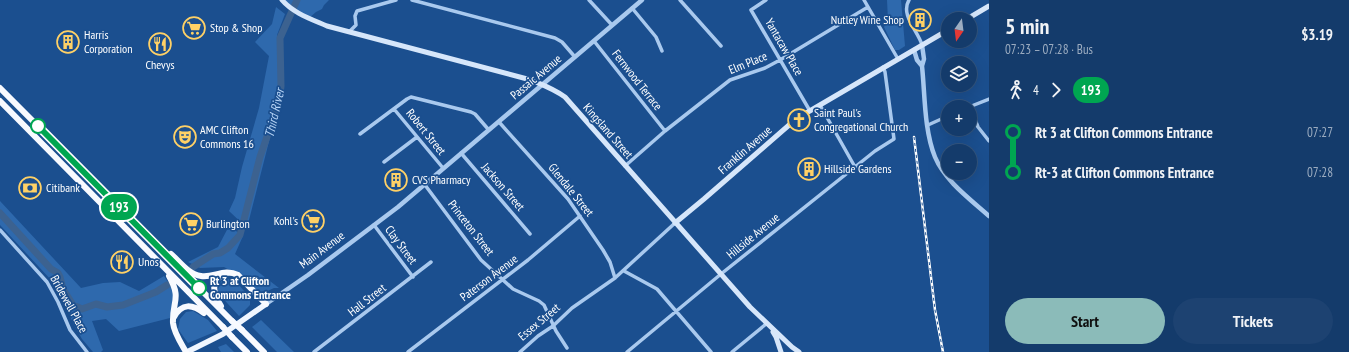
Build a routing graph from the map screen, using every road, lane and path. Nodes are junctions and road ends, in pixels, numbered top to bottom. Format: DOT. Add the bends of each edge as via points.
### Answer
graph roads {
  1 [pos="282,0"];
  2 [pos="396,0"];
  3 [pos="412,0"];
  4 [pos="589,0"];
  5 [pos="642,0"];
  6 [pos="680,0"];
  7 [pos="766,0"];
  8 [pos="864,0"];
  9 [pos="909,0"];
  10 [pos="989,6"];
  11 [pos="868,7"];
  12 [pos="632,8"];
  13 [pos="977,13"];
  14 [pos="612,25"];
  15 [pos="349,32"];
  16 [pos="941,34"];
  17 [pos="594,41"];
  18 [pos="922,45"];
  19 [pos="721,46"];
  20 [pos="914,50"];
  21 [pos="662,51"];
  22 [pos="575,57"];
  23 [pos="898,59"];
  24 [pos="780,60"];
  25 [pos="922,66"];
  26 [pos="883,67"];
  27 [pos="543,85"];
  28 [pos="0,88"];
  29 [pos="989,99"];
  30 [pos="0,101"];
  31 [pos="977,104"];
  32 [pos="820,105"];
  33 [pos="394,109"];
  34 [pos="810,111"];
  35 [pos="941,119"];
  36 [pos="499,122"];
  37 [pos="928,125"];
  38 [pos="977,125"];
  39 [pos="488,129"];
  40 [pos="665,131"];
  41 [pos="360,134"];
  42 [pos="417,137"];
  43 [pos="989,141"];
  44 [pos="461,153"];
  45 [pos="384,162"];
  46 [pos="625,166"];
  47 [pos="856,167"];
  48 [pos="443,168"];
  49 [pos="425,185"];
  50 [pos="102,191"];
  51 [pos="580,216"];
  52 [pos="989,216"];
  53 [pos="675,223"];
  54 [pos="374,225"];
  55 [pos="0,230"];
  56 [pos="530,234"];
  57 [pos="431,262"];
  58 [pos="163,267"];
  59 [pos="624,271"];
  60 [pos="233,273"];
  61 [pos="721,274"];
  62 [pos="413,277"];
  63 [pos="615,278"];
  64 [pos="503,280"];
  65 [pos="266,304"];
  66 [pos="572,308"];
  67 [pos="677,311"];
  68 [pos="173,319"];
  69 [pos="232,321"];
  70 [pos="766,324"];
  71 [pos="553,326"];
  72 [pos="223,327"];
  73 [pos="414,348"];
  74 [pos="567,348"];
  75 [pos="87,352"];
  76 [pos="186,352"];
  77 [pos="248,352"];
  78 [pos="264,352"];
  79 [pos="314,352"];
  80 [pos="408,352"];
  81 [pos="417,352"];
  82 [pos="520,352"];
  83 [pos="627,352"];
  84 [pos="711,352"];
  85 [pos="732,352"];
  86 [pos="781,352"];
  87 [pos="800,352"];
  1 -- 15 [label="main road, Kingsland Street" via="295,11 318,22"];
  2 -- 15 [label="street" via="357,11 356,25"];
  3 -- 22 [label="street" via="556,38"];
  4 -- 14 [label="street"];
  5 -- 12 [label="street, Passaic Avenue"];
  6 -- 19 [label="street"];
  7 -- 24 [label="street, Yantacaw Place" via="751,10"];
  8 -- 11 [label="street"];
  9 -- 18 [label="street" via="908,17"];
  10 -- 13 [label="main road"];
  11 -- 23 [label="street"];
  11 -- 24 [label="street, Elm Place"];
  12 -- 14 [label="street, Passaic Avenue"];
  12 -- 21 [label="street" via="656,37"];
  14 -- 17 [label="street, Passaic Avenue"];
  15 -- 27 [label="main road, Kingsland Street"];
  16 -- 18 [label="main road, Franklin Avenue"];
  17 -- 22 [label="street, Passaic Avenue"];
  17 -- 40 [label="street, Fernwood Terrace"];
  18 -- 20 [label="main road, Franklin Avenue"];
  18 -- 25 [label="street"];
  20 -- 23 [label="main road, Franklin Avenue"];
  20 -- 25 [label="street"];
  22 -- 27 [label="street, Passaic Avenue"];
  23 -- 26 [label="main road, Franklin Avenue"];
  24 -- 34 [label="street, Yantacaw Place"];
  24 -- 40 [label="street, Elm Place" via="730,80"];
  25 -- 37 [label="street"];
  26 -- 32 [label="main road, Franklin Avenue"];
  26 -- 47 [label="street, Hillside Avenue" via="894,139"];
  27 -- 36 [label="street, Passaic Avenue"];
  27 -- 46 [label="main road, Kingsland Street" via="565,97"];
  28 -- 50 [label="highway"];
  29 -- 31 [label="street"];
  30 -- 58 [label="highway"];
  32 -- 34 [label="main road, Franklin Avenue"];
  32 -- 47 [label="street"];
  33 -- 39 [label="street" via="407,99 415,97 471,112"];
  33 -- 41 [label="street"];
  33 -- 42 [label="street, Robert Street"];
  34 -- 53 [label="main road, Franklin Avenue" via="796,119"];
  35 -- 37 [label="street"];
  36 -- 39 [label="street, Passaic Avenue"];
  36 -- 51 [label="street, Glendale Street" via="568,199"];
  37 -- 52 [label="street" via="932,146 941,167"];
  38 -- 43 [label="street"];
  39 -- 44 [label="street, Passaic Avenue"];
  40 -- 46 [label="street, Elm Place"];
  42 -- 45 [label="street"];
  42 -- 48 [label="street, Robert Street"];
  44 -- 48 [label="street, Passaic Avenue"];
  44 -- 56 [label="street, Jackson Street"];
  46 -- 53 [label="main road, Kingsland Street"];
  47 -- 61 [label="street, Hillside Avenue"];
  48 -- 49 [label="street, Main Avenue"];
  49 -- 54 [label="street, Main Avenue"];
  49 -- 64 [label="street, Princeton Street" via="473,251"];
  50 -- 60 [label="highway" via="193,273 201,277"];
  50 -- 69 [label="highway"];
  51 -- 63 [label="street, Glendale Street" via="610,262"];
  51 -- 64 [label="street, Paterson Avenue"];
  53 -- 59 [label="street, Franklin Avenue"];
  53 -- 61 [label="main road, Kingsland Street"];
  54 -- 62 [label="street, Clay Street"];
  54 -- 65 [label="street, Main Avenue"];
  55 -- 75 [label="street, Bridewell Place" via="47,282 70,330"];
  57 -- 62 [label="street, Hall Street"];
  58 -- 68 [label="highway" via="176,292"];
  58 -- 72 [label="highway"];
  59 -- 63 [label="street, Franklin Avenue"];
  59 -- 67 [label="street" via="657,289"];
  60 -- 65 [label="highway"];
  60 -- 69 [label="highway" via="219,278 215,282 214,291"];
  61 -- 67 [label="street, Hillside Avenue"];
  61 -- 70 [label="main road, Kingsland Street"];
  62 -- 79 [label="street, Hall Street"];
  63 -- 66 [label="street, Franklin Avenue"];
  64 -- 71 [label="street, Princeton Street" via="520,293 544,305"];
  64 -- 73 [label="street, Paterson Avenue"];
  65 -- 76 [label="main road, Main Avenue" via="223,334"];
  66 -- 71 [label="street, Essex Street"];
  67 -- 83 [label="street, Hillside Avenue"];
  67 -- 84 [label="street"];
  68 -- 72 [label="highway" via="182,308 193,306"];
  68 -- 76 [label="highway" via="174,329"];
  69 -- 78 [label="highway, bridge"];
  70 -- 85 [label="street"];
  70 -- 86 [label="main road" via="776,336"];
  70 -- 87 [label="main road, Kingsland Street"];
  71 -- 74 [label="street, Princeton Street"];
  71 -- 82 [label="street, Essex Street"];
  72 -- 77 [label="highway, bridge"];
  73 -- 80 [label="street, Paterson Avenue"];
  73 -- 81 [label="street"];
}
